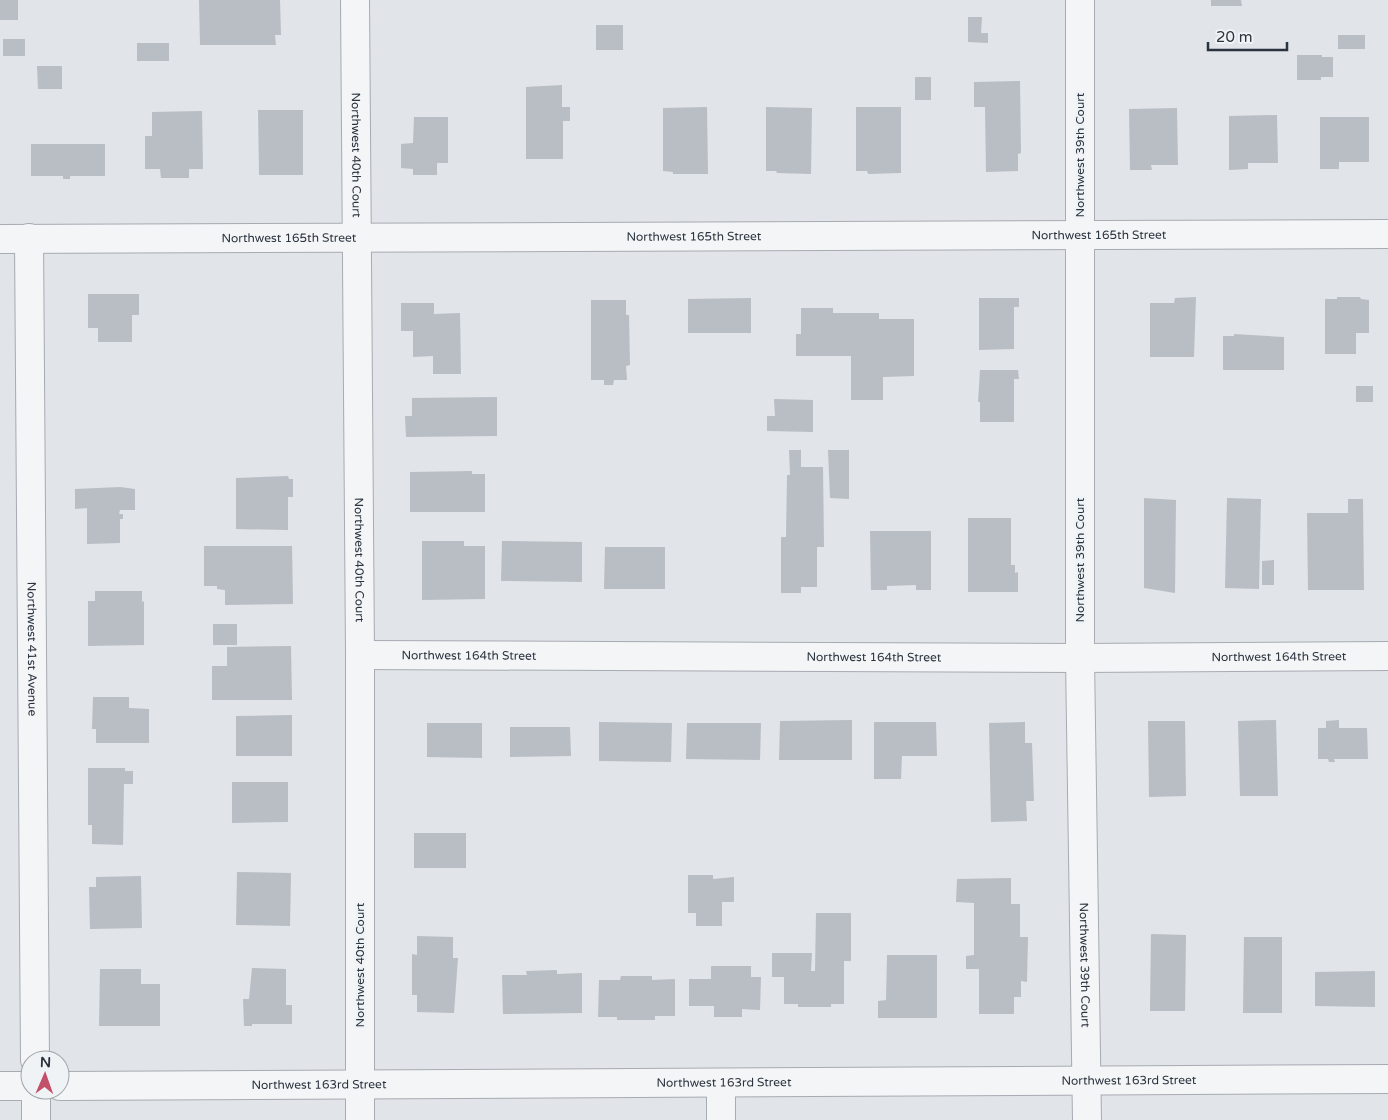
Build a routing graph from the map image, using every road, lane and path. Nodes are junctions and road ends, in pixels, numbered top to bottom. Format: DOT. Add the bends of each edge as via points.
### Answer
graph roads {
  1 [pos="355,0"];
  2 [pos="1080,0"];
  3 [pos="1388,234"];
  4 [pos="358,236"];
  5 [pos="1080,236"];
  6 [pos="0,238"];
  7 [pos="29,238"];
  8 [pos="360,655"];
  9 [pos="1388,656"];
  10 [pos="1080,658"];
  11 [pos="35,1050"];
  12 [pos="1388,1079"];
  13 [pos="1086,1082"];
  14 [pos="360,1084"];
  15 [pos="721,1084"];
  16 [pos="0,1086"];
  17 [pos="20,1086"];
  18 [pos="70,1086"];
  19 [pos="36,1100"];
  20 [pos="36,1120"];
  21 [pos="360,1120"];
  22 [pos="721,1120"];
  23 [pos="1086,1120"];
  1 -- 4 [label="street, Northwest 40th Court"];
  2 -- 5 [label="street, Northwest 39th Court"];
  3 -- 5 [label="street, Northwest 165th Street"];
  4 -- 5 [label="street, Northwest 165th Street"];
  4 -- 7 [label="street, Northwest 165th Street"];
  4 -- 8 [label="street, Northwest 40th Court"];
  5 -- 10 [label="street, Northwest 39th Court"];
  6 -- 7 [label="street, Northwest 165th Street"];
  7 -- 11 [label="street, Northwest 41st Avenue"];
  8 -- 10 [label="street, Northwest 164th Street"];
  8 -- 14 [label="street, Northwest 40th Court"];
  9 -- 10 [label="street, Northwest 164th Street"];
  10 -- 13 [label="street, Northwest 39th Court"];
  12 -- 13 [label="street, Northwest 163rd Street"];
  13 -- 15 [label="street, Northwest 163rd Street"];
  13 -- 23 [label="street, Northwest 39th Court"];
  14 -- 15 [label="street, Northwest 163rd Street"];
  14 -- 18 [label="street, Northwest 163rd Street"];
  14 -- 21 [label="street, Northwest 40th Court"];
  15 -- 22 [label="street"];
  16 -- 17 [label="street"];
  19 -- 20 [label="street"];
}
